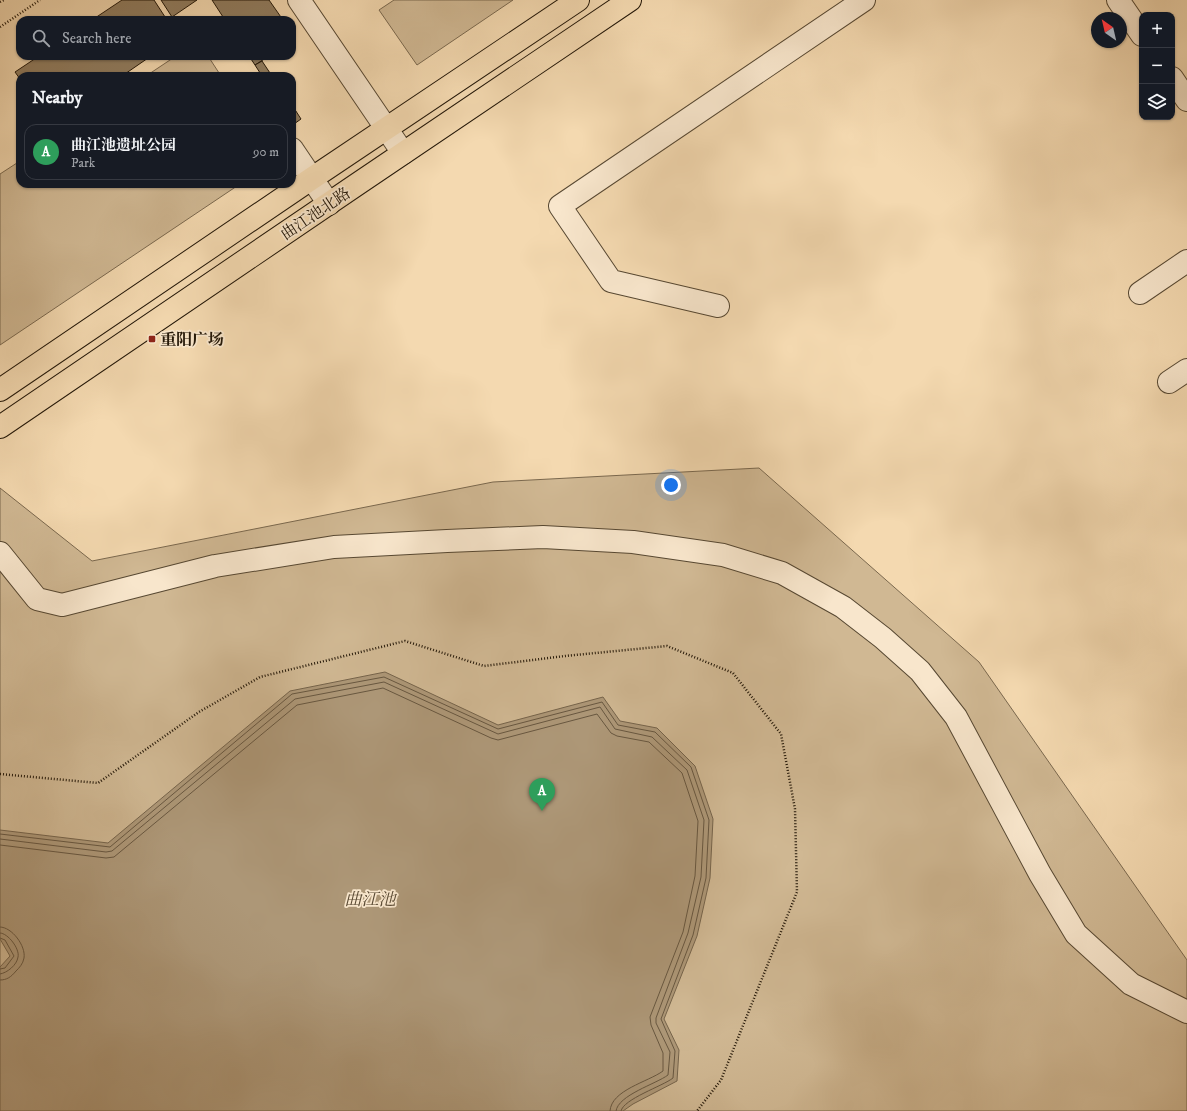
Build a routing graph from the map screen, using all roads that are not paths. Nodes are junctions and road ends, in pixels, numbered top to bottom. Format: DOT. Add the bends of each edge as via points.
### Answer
graph roads {
  1 [pos="299,0"];
  2 [pos="578,0"];
  3 [pos="630,0"];
  4 [pos="864,0"];
  5 [pos="1118,0"];
  6 [pos="1139,30"];
  7 [pos="1175,82"];
  8 [pos="1187,100"];
  9 [pos="386,129"];
  10 [pos="403,154"];
  11 [pos="296,155"];
  12 [pos="311,178"];
  13 [pos="328,204"];
  14 [pos="1187,261"];
  15 [pos="1140,293"];
  16 [pos="718,306"];
  17 [pos="1187,370"];
  18 [pos="1169,382"];
  19 [pos="0,390"];
  20 [pos="0,427"];
  21 [pos="0,553"];
  22 [pos="1187,1012"];
  1 -- 9 [label="street"];
  2 -- 9 [label="main road, 曲江池北路"];
  3 -- 10 [label="main road, 曲江池北路"];
  4 -- 16 [label="street" via="560,206 611,281"];
  5 -- 6 [label="street"];
  7 -- 8 [label="street"];
  9 -- 10 [label="street"];
  9 -- 12 [label="main road, 曲江池北路"];
  10 -- 13 [label="main road, 曲江池北路"];
  11 -- 12 [label="street"];
  12 -- 13 [label="street"];
  12 -- 19 [label="main road, 曲江池北路"];
  13 -- 20 [label="main road, 曲江池北路"];
  14 -- 15 [label="street"];
  17 -- 18 [label="street"];
  21 -- 22 [label="street" via="37,599 62,605 216,566 334,547 543,537 633,542 723,555 782,573 843,607 920,671 956,717 1040,874 1076,934 1131,984"];
}
